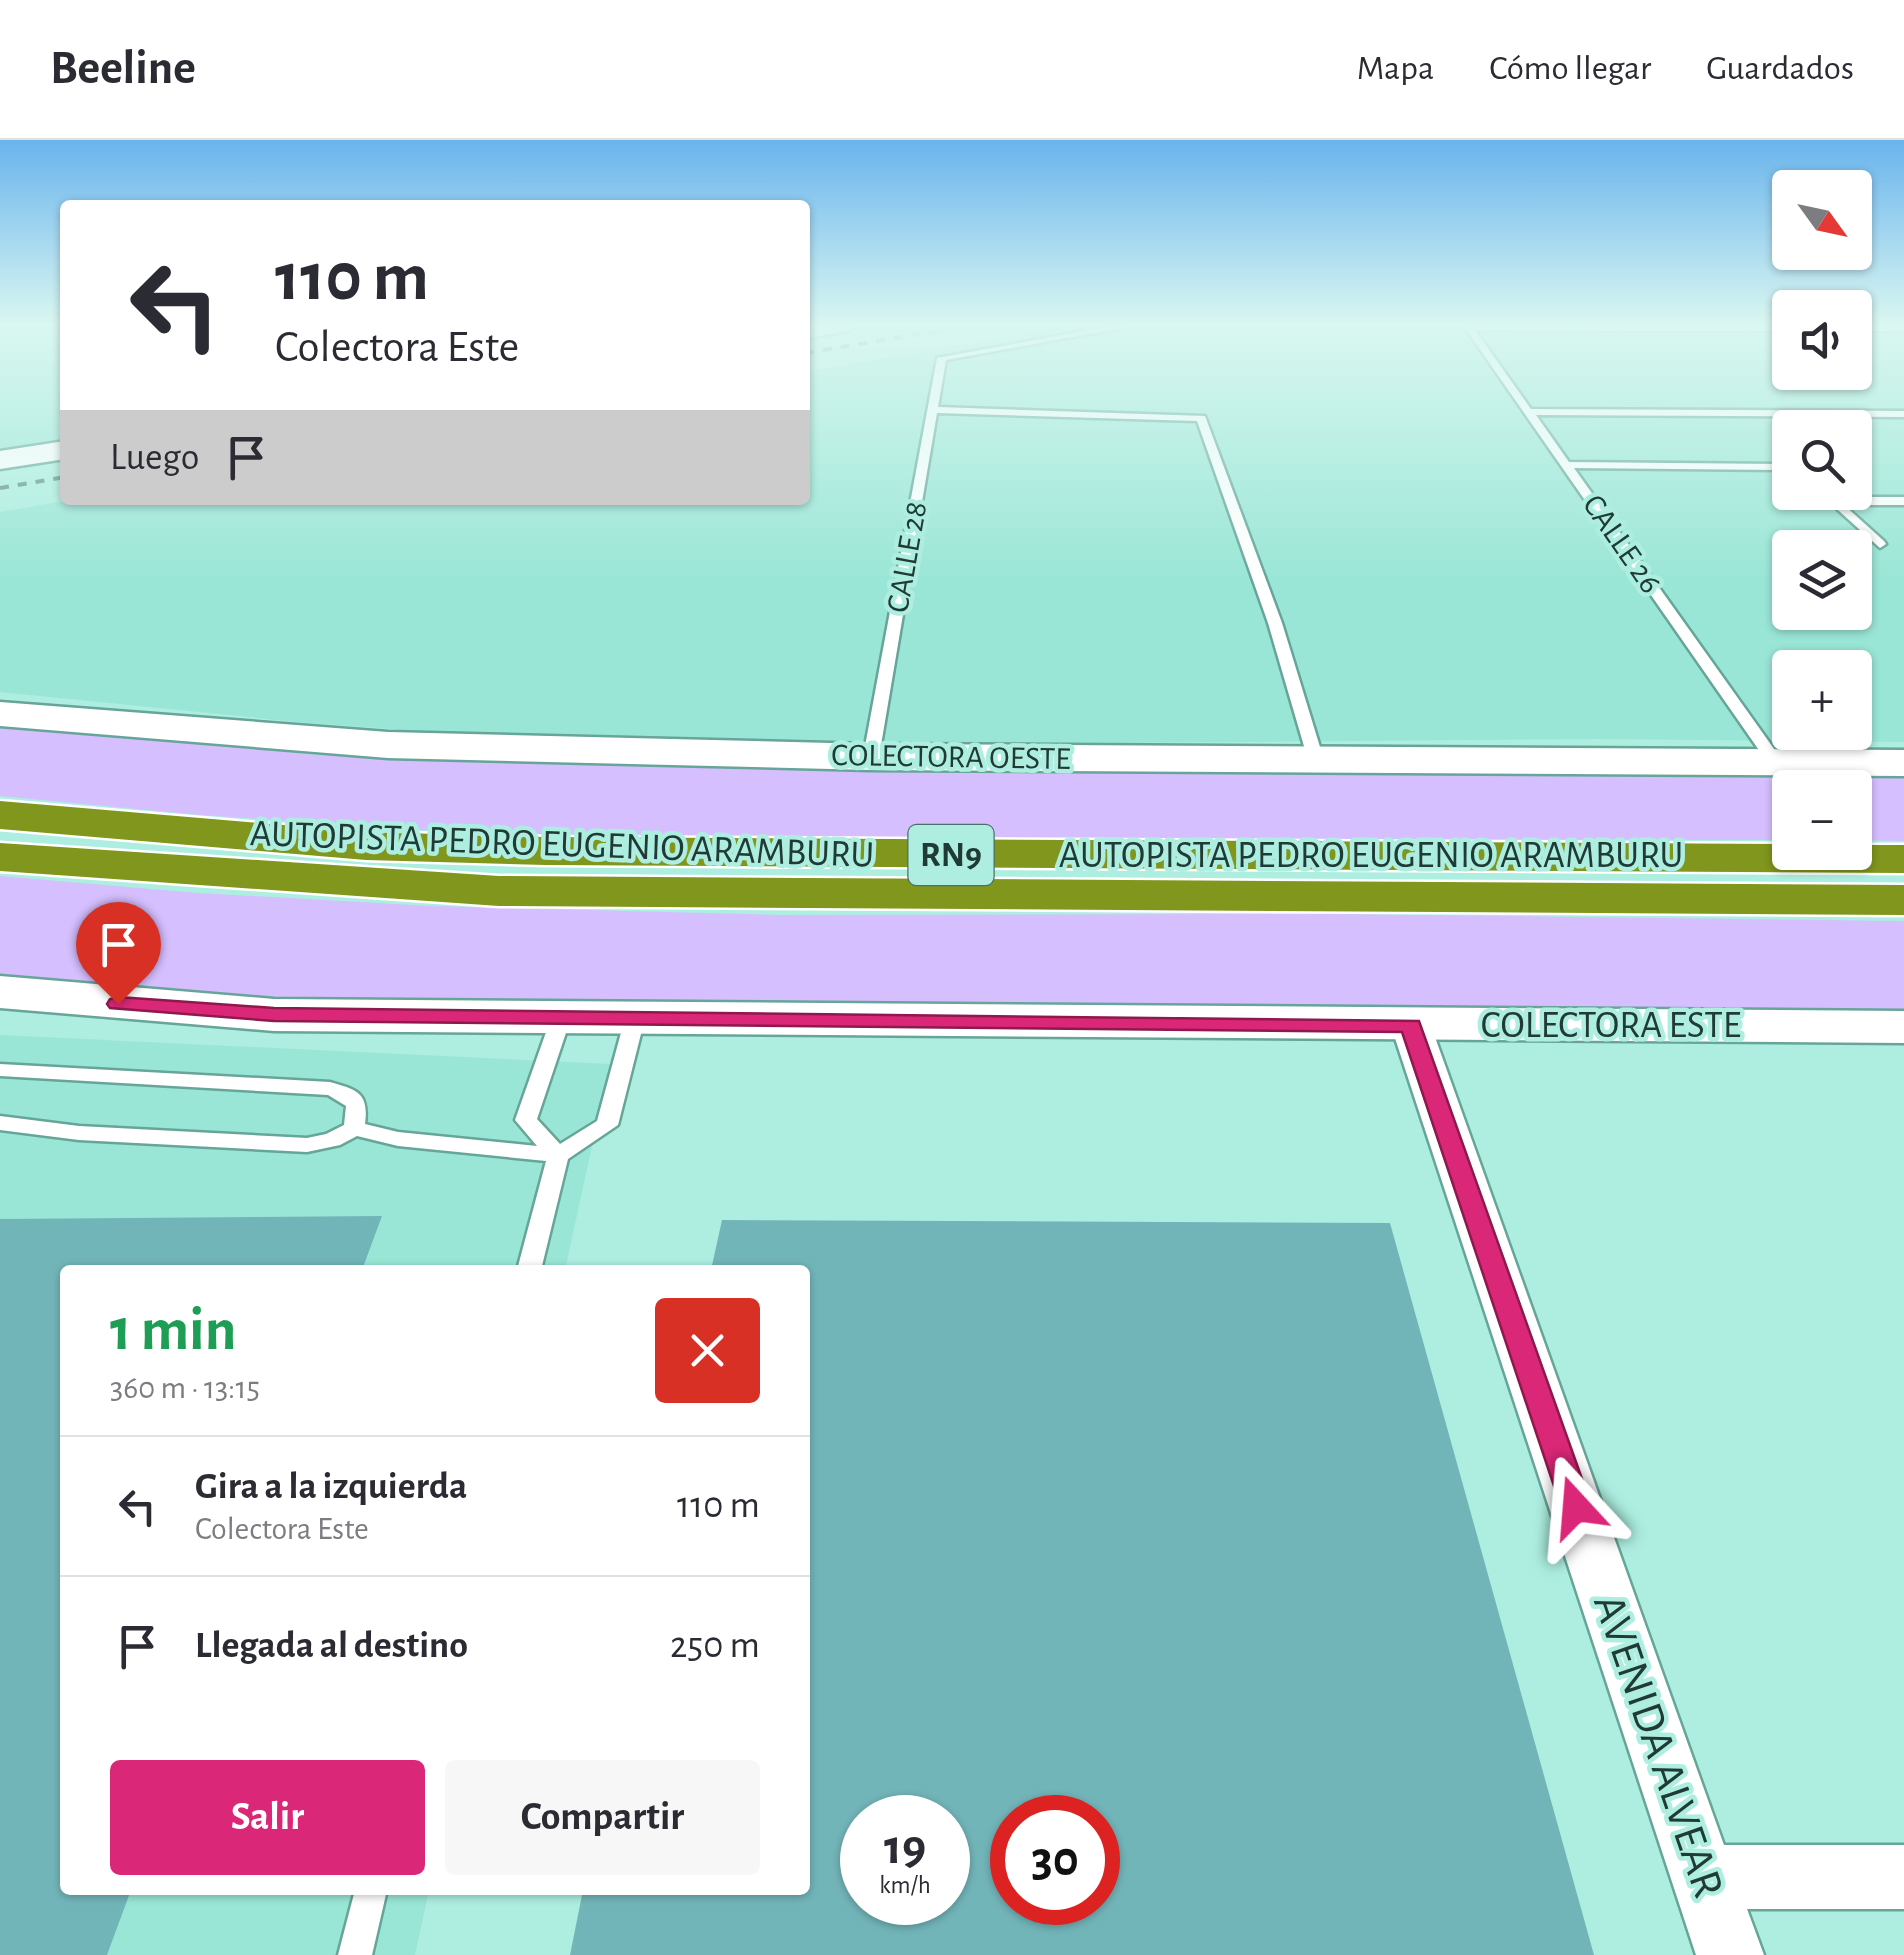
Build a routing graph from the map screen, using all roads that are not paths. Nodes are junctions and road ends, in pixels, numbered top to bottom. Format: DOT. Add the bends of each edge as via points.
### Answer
graph roads {
  1 [pos="932,410"];
  2 [pos="1528,412"];
  3 [pos="1904,414"];
  4 [pos="60,451"];
  5 [pos="0,460"];
  6 [pos="1772,465"];
  7 [pos="1566,466"];
  8 [pos="1872,499"];
  9 [pos="1904,501"];
  10 [pos="1842,510"];
  11 [pos="1880,544"];
  12 [pos="0,714"];
  13 [pos="871,757"];
  14 [pos="1316,760"];
  15 [pos="1776,763"];
  16 [pos="1904,764"];
  17 [pos="0,815"];
  18 [pos="0,858"];
  19 [pos="1904,859"];
  20 [pos="1904,900"];
  21 [pos="0,992"];
  22 [pos="560,1018"];
  23 [pos="635,1018"];
  24 [pos="1411,1026"];
  25 [pos="1904,1026"];
  26 [pos="0,1070"];
  27 [pos="0,1123"];
  28 [pos="354,1128"];
  29 [pos="558,1155"];
  30 [pos="529,1265"];
  31 [pos="1704,1877"];
  32 [pos="1904,1877"];
  33 [pos="370,1895"];
  34 [pos="355,1955"];
  35 [pos="1730,1955"];
  1 -- 13 [label="lane, CALLE 28"];
  1 -- 14 [label="lane" via="1200,418 1275,623"];
  2 -- 3 [label="lane"];
  2 -- 7 [label="lane, CALLE 26"];
  4 -- 5 [label="street"];
  6 -- 7 [label="lane"];
  7 -- 15 [label="lane, CALLE 26"];
  8 -- 9 [label="lane"];
  10 -- 11 [label="lane"];
  12 -- 13 [label="street, COLECTORA OESTE" via="388,745"];
  13 -- 14 [label="street, COLECTORA OESTE"];
  14 -- 15 [label="street, COLECTORA OESTE"];
  15 -- 16 [label="street, COLECTORA OESTE"];
  17 -- 19 [label="highway, AUTOPISTA PEDRO EUGENIO ARAMBURU / RN9" via="366,846 546,852"];
  18 -- 20 [label="highway, AUTOPISTA PEDRO EUGENIO ARAMBURU / RN9" via="499,891"];
  21 -- 22 [label="street, COLECTORA ESTE" via="274,1015"];
  22 -- 23 [label="street, COLECTORA ESTE"];
  22 -- 29 [label="lane" via="526,1120"];
  23 -- 24 [label="street, COLECTORA ESTE"];
  23 -- 29 [label="lane" via="607,1125"];
  24 -- 25 [label="street, COLECTORA ESTE"];
  24 -- 31 [label="street, AVENIDA ALVEAR"];
  26 -- 28 [label="lane" via="330,1089 357,1104"];
  27 -- 28 [label="lane" via="307,1145"];
  28 -- 29 [label="lane" via="398,1139"];
  29 -- 30 [label="lane"];
  31 -- 32 [label="street"];
  31 -- 35 [label="street, AVENIDA ALVEAR"];
  33 -- 34 [label="lane"];
}
